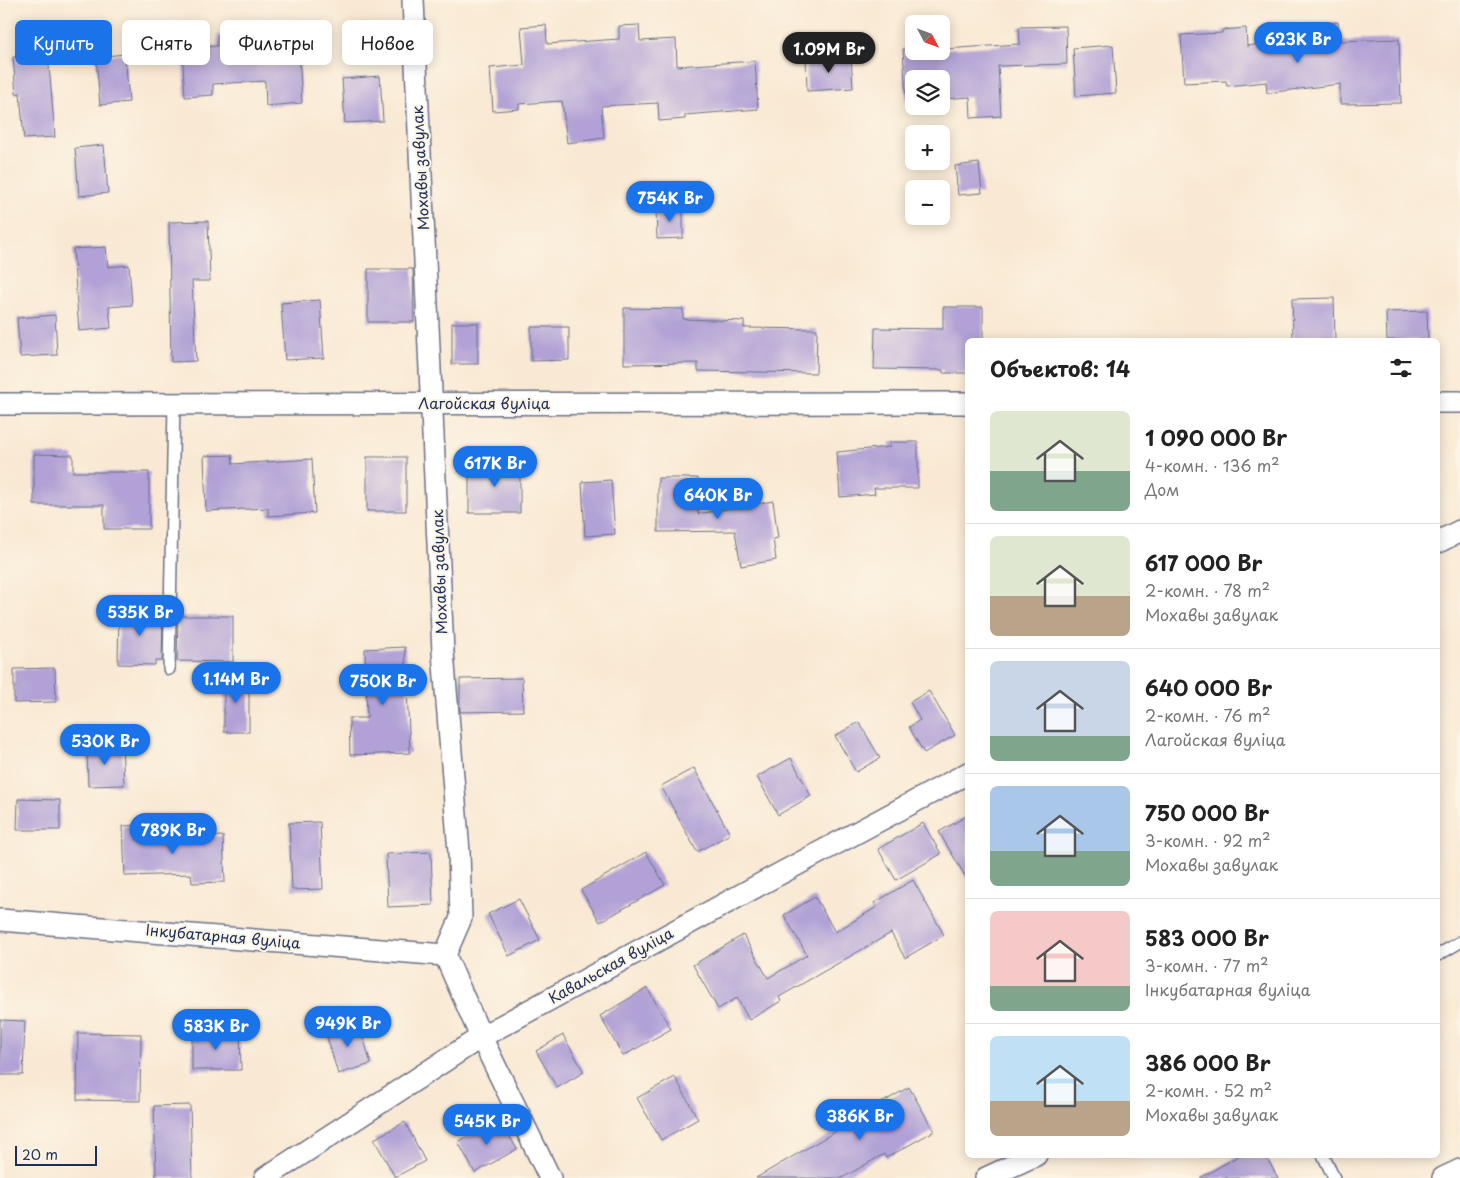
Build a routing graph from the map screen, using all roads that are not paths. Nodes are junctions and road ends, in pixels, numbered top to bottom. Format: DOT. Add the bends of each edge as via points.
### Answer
graph roads {
  1 [pos="413,0"];
  2 [pos="1440,402"];
  3 [pos="1460,402"];
  4 [pos="965,403"];
  5 [pos="0,404"];
  6 [pos="174,404"];
  7 [pos="433,404"];
  8 [pos="1460,531"];
  9 [pos="1440,541"];
  10 [pos="169,669"];
  11 [pos="965,775"];
  12 [pos="0,920"];
  13 [pos="1459,945"];
  14 [pos="1440,954"];
  15 [pos="445,955"];
  16 [pos="481,1037"];
  17 [pos="1029,1158"];
  18 [pos="1324,1158"];
  19 [pos="1460,1170"];
  20 [pos="265,1178"];
  21 [pos="550,1178"];
  22 [pos="986,1178"];
  23 [pos="1334,1178"];
  24 [pos="1443,1178"];
  1 -- 7 [label="street, Мохавы завулак"];
  2 -- 3 [label="street"];
  4 -- 7 [label="street, Лагойская вуліца"];
  5 -- 6 [label="street, Лагойская вуліца"];
  6 -- 7 [label="street, Лагойская вуліца"];
  6 -- 10 [label="lane"];
  7 -- 15 [label="street, Мохавы завулак" via="443,652 461,918"];
  8 -- 9 [label="street"];
  11 -- 16 [label="street, Кавальская вуліца"];
  12 -- 15 [label="street, Інкубатарная вуліца"];
  13 -- 14 [label="lane"];
  15 -- 16 [label="street"];
  16 -- 20 [label="street, Кавальская вуліца"];
  16 -- 21 [label="street"];
  17 -- 22 [label="street"];
  18 -- 23 [label="lane"];
  19 -- 24 [label="street"];
}
